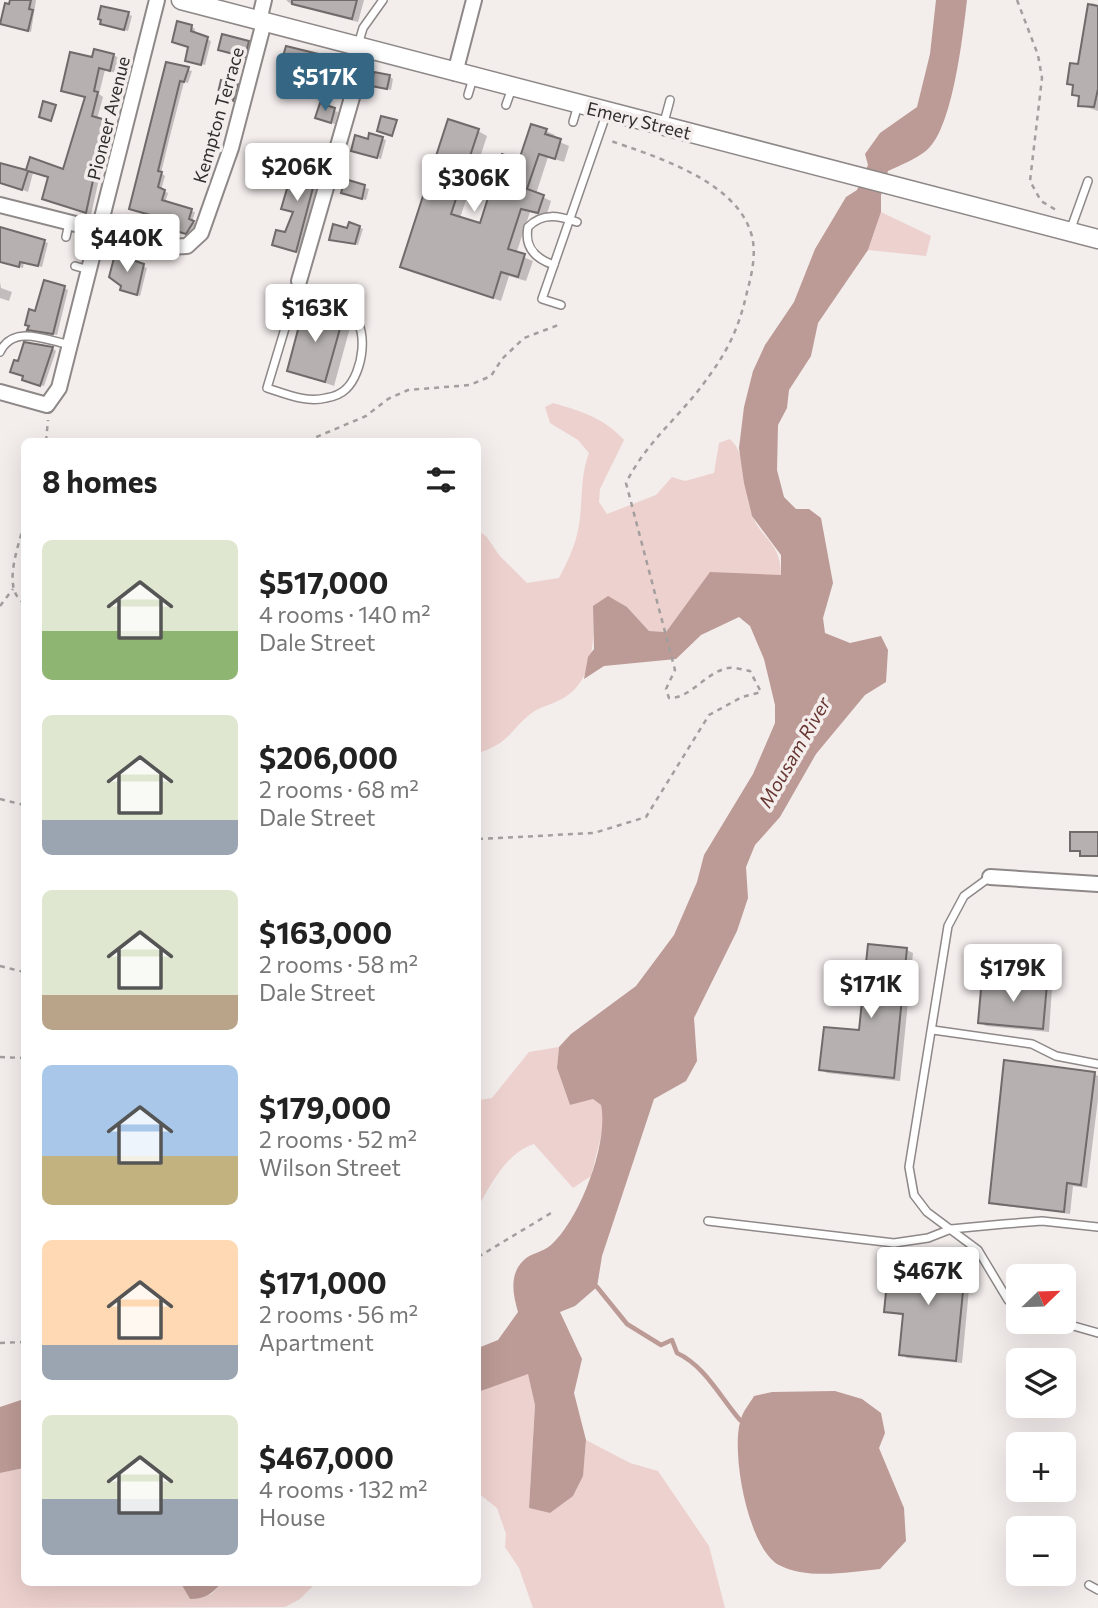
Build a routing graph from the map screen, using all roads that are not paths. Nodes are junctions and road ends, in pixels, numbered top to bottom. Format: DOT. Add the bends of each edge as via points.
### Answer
graph roads {
  1 [pos="157,0"];
  2 [pos="181,0"];
  3 [pos="264,0"];
  4 [pos="383,0"];
  5 [pos="474,0"];
  6 [pos="262,22"];
  7 [pos="362,48"];
  8 [pos="455,73"];
  9 [pos="473,77"];
  10 [pos="512,87"];
  11 [pos="468,95"];
  12 [pos="670,100"];
  13 [pos="506,105"];
  14 [pos="607,111"];
  15 [pos="663,126"];
  16 [pos="1088,181"];
  17 [pos="0,205"];
  18 [pos="573,220"];
  19 [pos="1072,224"];
  20 [pos="99,231"];
  21 [pos="1098,239"];
  22 [pos="554,265"];
  23 [pos="297,288"];
  24 [pos="561,305"];
  25 [pos="70,345"];
  26 [pos="0,352"];
  27 [pos="0,392"];
  28 [pos="990,877"];
  29 [pos="1098,884"];
  30 [pos="933,1030"];
  31 [pos="1098,1064"];
  32 [pos="708,1221"];
  33 [pos="1098,1227"];
  34 [pos="951,1229"];
  35 [pos="1006,1297"];
  36 [pos="1076,1327"];
  37 [pos="1098,1333"];
  38 [pos="1089,1585"];
  39 [pos="1098,1590"];
  1 -- 20 [label="street, Pioneer Avenue"];
  2 -- 6 [label="street, Emery Street"];
  3 -- 6 [label="street, Kempton Terrace"];
  4 -- 7 [label="lane" via="363,27"];
  5 -- 8 [label="street"];
  6 -- 7 [label="street, Emery Street"];
  6 -- 20 [label="street, Kempton Terrace" via="230,148 199,236 191,244 174,248"];
  7 -- 8 [label="street, Emery Street"];
  7 -- 23 [label="street"];
  8 -- 9 [label="street, Emery Street"];
  9 -- 10 [label="street, Emery Street"];
  9 -- 11 [label="lane"];
  10 -- 13 [label="lane"];
  10 -- 14 [label="street, Emery Street" via="575,113"];
  12 -- 15 [label="lane"];
  14 -- 15 [label="street, Emery Street"];
  14 -- 18 [label="lane"];
  15 -- 19 [label="street, Emery Street" via="887,184"];
  16 -- 19 [label="lane"];
  17 -- 20 [label="street, Kempton Terrace" via="68,230"];
  18 -- 22 [label="lane"];
  18 -- 22 [label="lane" via="553,215 528,227 527,242 535,256"];
  19 -- 21 [label="street, Emery Street"];
  20 -- 25 [label="street, Pioneer Avenue" via="83,268"];
  22 -- 24 [label="lane" via="542,299"];
  23 -- 23 [label="lane" via="267,388 304,398 334,396 345,390 354,375 362,327 348,310"];
  25 -- 26 [label="lane" via="16,336"];
  25 -- 27 [label="street, Pioneer Avenue" via="59,388 47,405"];
  28 -- 29 [label="street"];
  28 -- 30 [label="lane" via="964,896 948,926"];
  30 -- 31 [label="lane" via="1032,1044 1056,1056"];
  30 -- 34 [label="lane" via="909,1167 914,1195 927,1212"];
  32 -- 34 [label="lane" via="894,1243"];
  33 -- 34 [label="lane" via="1042,1221"];
  34 -- 35 [label="lane" via="978,1250"];
  36 -- 37 [label="lane"];
  38 -- 39 [label="lane"];
}
